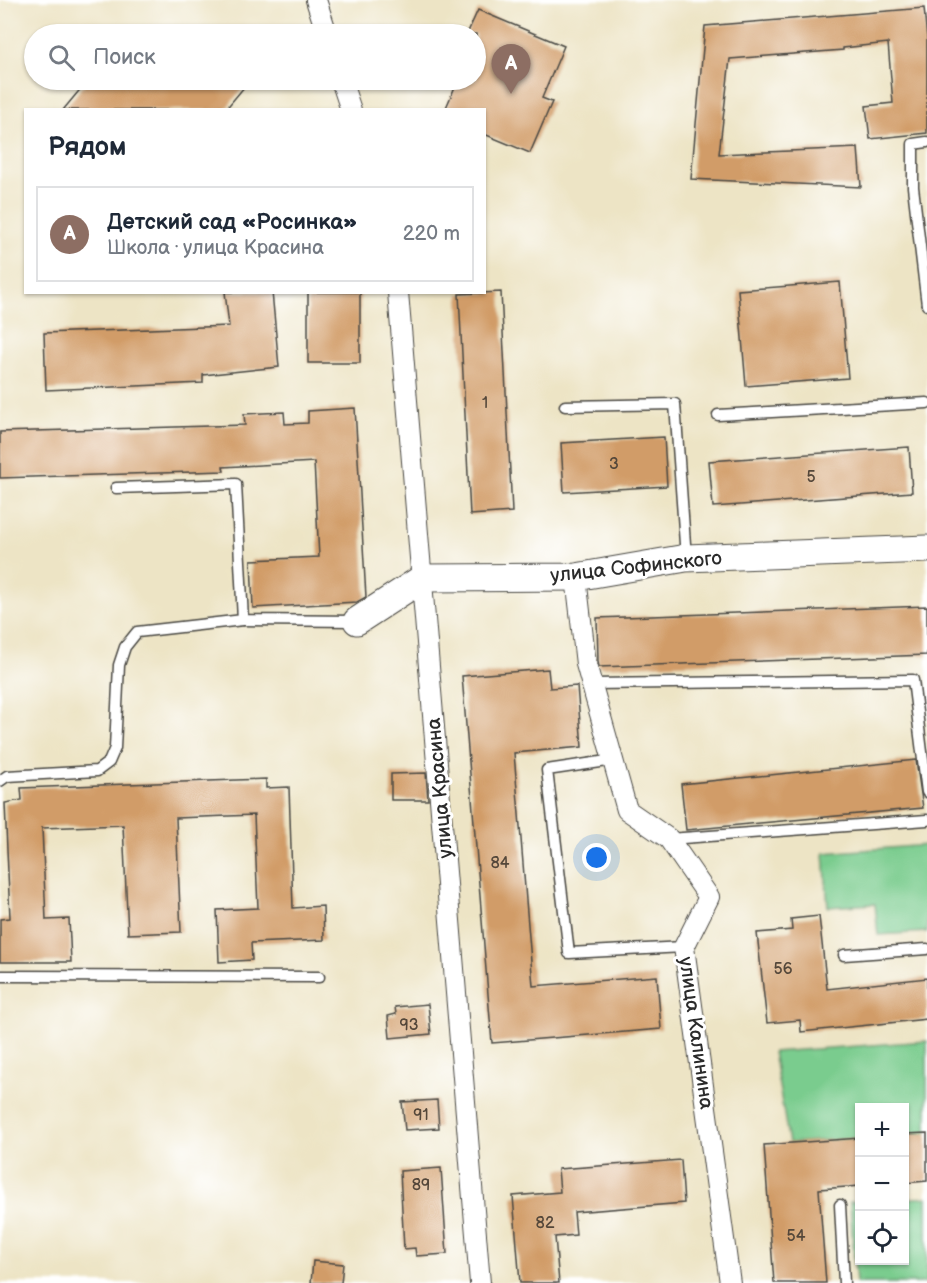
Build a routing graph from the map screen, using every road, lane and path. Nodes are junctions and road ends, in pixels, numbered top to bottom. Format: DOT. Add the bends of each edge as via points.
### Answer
graph roads {
  1 [pos="316,0"];
  2 [pos="324,24"];
  3 [pos="344,90"];
  4 [pos="350,108"];
  5 [pos="927,142"];
  6 [pos="398,294"];
  7 [pos="927,305"];
  8 [pos="927,403"];
  9 [pos="565,406"];
  10 [pos="718,415"];
  11 [pos="116,489"];
  12 [pos="927,549"];
  13 [pos="686,558"];
  14 [pos="576,577"];
  15 [pos="423,578"];
  16 [pos="243,620"];
  17 [pos="357,621"];
  18 [pos="592,684"];
  19 [pos="614,760"];
  20 [pos="0,782"];
  21 [pos="927,792"];
  22 [pos="927,820"];
  23 [pos="669,839"];
  24 [pos="684,947"];
  25 [pos="927,949"];
  26 [pos="844,955"];
  27 [pos="0,976"];
  28 [pos="319,977"];
  29 [pos="840,1205"];
  30 [pos="480,1283"];
  31 [pos="730,1283"];
  32 [pos="844,1283"];
  1 -- 2 [label="street"];
  3 -- 4 [label="street"];
  5 -- 7 [label="lane" via="913,144 913,187"];
  6 -- 15 [label="street, улица Красина"];
  8 -- 10 [label="lane"];
  9 -- 13 [label="lane" via="675,404"];
  11 -- 16 [label="lane" via="237,484"];
  12 -- 13 [label="street, улица Софинского"];
  13 -- 14 [label="street, улица Софинского"];
  14 -- 15 [label="street, улица Софинского"];
  14 -- 18 [label="street, улица Калинина"];
  15 -- 17 [label="street"];
  15 -- 30 [label="street, улица Красина"];
  16 -- 17 [label="lane"];
  16 -- 20 [label="lane" via="137,632 125,647 119,665 115,748 109,762 97,771 7,776"];
  18 -- 19 [label="street, улица Калинина"];
  18 -- 21 [label="lane" via="913,680"];
  19 -- 23 [label="street, улица Калинина" via="627,810"];
  19 -- 24 [label="lane" via="547,770 569,953"];
  22 -- 23 [label="lane"];
  23 -- 24 [label="street, улица Калинина" via="710,897"];
  24 -- 31 [label="street, улица Калинина"];
  25 -- 26 [label="lane"];
  27 -- 28 [label="lane"];
  29 -- 32 [label="lane"];
}
